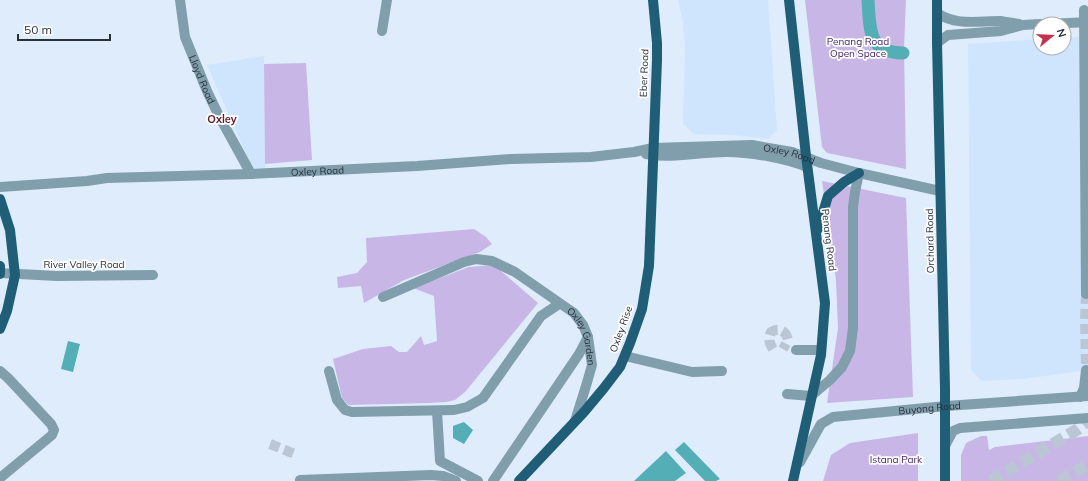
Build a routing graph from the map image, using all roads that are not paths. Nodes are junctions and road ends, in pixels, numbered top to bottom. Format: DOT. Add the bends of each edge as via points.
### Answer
graph roads {
  1 [pos="180,0"];
  2 [pos="387,0"];
  3 [pos="653,0"];
  4 [pos="789,0"];
  5 [pos="937,0"];
  6 [pos="1084,10"];
  7 [pos="937,13"];
  8 [pos="1072,23"];
  9 [pos="1086,23"];
  10 [pos="1032,24"];
  11 [pos="1023,25"];
  12 [pos="382,31"];
  13 [pos="937,43"];
  14 [pos="653,152"];
  15 [pos="806,156"];
  16 [pos="807,167"];
  17 [pos="859,173"];
  18 [pos="251,174"];
  19 [pos="0,187"];
  20 [pos="940,191"];
  21 [pos="0,199"];
  22 [pos="816,233"];
  23 [pos="0,266"];
  24 [pos="0,274"];
  25 [pos="15,275"];
  26 [pos="153,275"];
  27 [pos="1086,294"];
  28 [pos="383,297"];
  29 [pos="559,304"];
  30 [pos="0,328"];
  31 [pos="588,336"];
  32 [pos="796,350"];
  33 [pos="821,350"];
  34 [pos="625,356"];
  35 [pos="1086,370"];
  36 [pos="0,371"];
  37 [pos="329,371"];
  38 [pos="722,371"];
  39 [pos="787,394"];
  40 [pos="811,396"];
  41 [pos="1084,396"];
  42 [pos="946,406"];
  43 [pos="437,411"];
  44 [pos="1088,418"];
  45 [pos="1076,419"];
  46 [pos="575,421"];
  47 [pos="1088,424"];
  48 [pos="945,446"];
  49 [pos="797,464"];
  50 [pos="0,478"];
  51 [pos="300,480"];
  52 [pos="456,481"];
  53 [pos="478,481"];
  54 [pos="493,481"];
  55 [pos="519,481"];
  56 [pos="793,481"];
  57 [pos="945,481"];
  1 -- 18 [label="street, Lloyd Road" via="185,37 207,91"];
  2 -- 12 [label="street"];
  3 -- 14 [label="main road, Eber Road" via="657,43"];
  4 -- 15 [label="main road, Penang Road"];
  5 -- 7 [label="main road, Orchard Road"];
  6 -- 9 [label="street"];
  7 -- 11 [label="street" via="946,19 962,22"];
  7 -- 13 [label="main road, Orchard Road"];
  8 -- 9 [label="street"];
  9 -- 27 [label="street"];
  10 -- 11 [label="street"];
  11 -- 13 [label="street" via="1001,30 948,35"];
  13 -- 20 [label="main road, Orchard Road"];
  14 -- 15 [label="street, Oxley Road" via="752,145"];
  14 -- 16 [label="street, Oxley Road" via="751,154"];
  14 -- 18 [label="street, Oxley Road"];
  14 -- 34 [label="main road, Oxley Rise" via="649,266 642,309"];
  15 -- 16 [label="main road, Penang Road"];
  15 -- 17 [label="street, Oxley Road"];
  16 -- 22 [label="main road, Penang Road"];
  17 -- 20 [label="street, Oxley Road"];
  17 -- 22 [label="main road" via="828,196"];
  17 -- 40 [label="street" via="853,207 850,351 842,367"];
  18 -- 19 [label="street, Oxley Road" via="107,178"];
  20 -- 42 [label="main road, Orchard Road"];
  21 -- 25 [label="main road" via="10,230"];
  22 -- 33 [label="main road, Penang Road" via="825,303"];
  23 -- 24 [label="main road, River Valley Road"];
  24 -- 25 [label="street, River Valley Road"];
  25 -- 26 [label="street, River Valley Road"];
  25 -- 30 [label="main road" via="7,311"];
  28 -- 29 [label="street, Oxley Garden" via="476,259 492,261 515,272"];
  29 -- 31 [label="street, Oxley Garden" via="574,313"];
  29 -- 43 [label="street" via="541,316 483,398 461,409"];
  31 -- 46 [label="street, Oxley Garden" via="592,365"];
  31 -- 54 [label="street" via="579,354"];
  32 -- 33 [label="street"];
  33 -- 40 [label="main road, Penang Road"];
  34 -- 38 [label="street" via="692,372"];
  34 -- 46 [label="main road, Oxley Rise" via="604,388"];
  35 -- 41 [label="street"];
  36 -- 50 [label="street" via="54,430 52,435"];
  37 -- 43 [label="street" via="337,400 345,410"];
  39 -- 40 [label="street"];
  40 -- 49 [label="main road, Penang Road"];
  41 -- 42 [label="street, Buyong Road"];
  42 -- 48 [label="main road, Orchard Road"];
  42 -- 49 [label="street, Buyong Road" via="833,417 821,424"];
  43 -- 53 [label="street" via="440,461"];
  44 -- 45 [label="street"];
  45 -- 47 [label="street"];
  45 -- 48 [label="street" via="960,428 953,431"];
  46 -- 55 [label="main road, Oxley Rise"];
  48 -- 57 [label="main road, Orchard Road"];
  49 -- 56 [label="main road, Penang Road"];
  51 -- 52 [label="street" via="431,475"];
}
